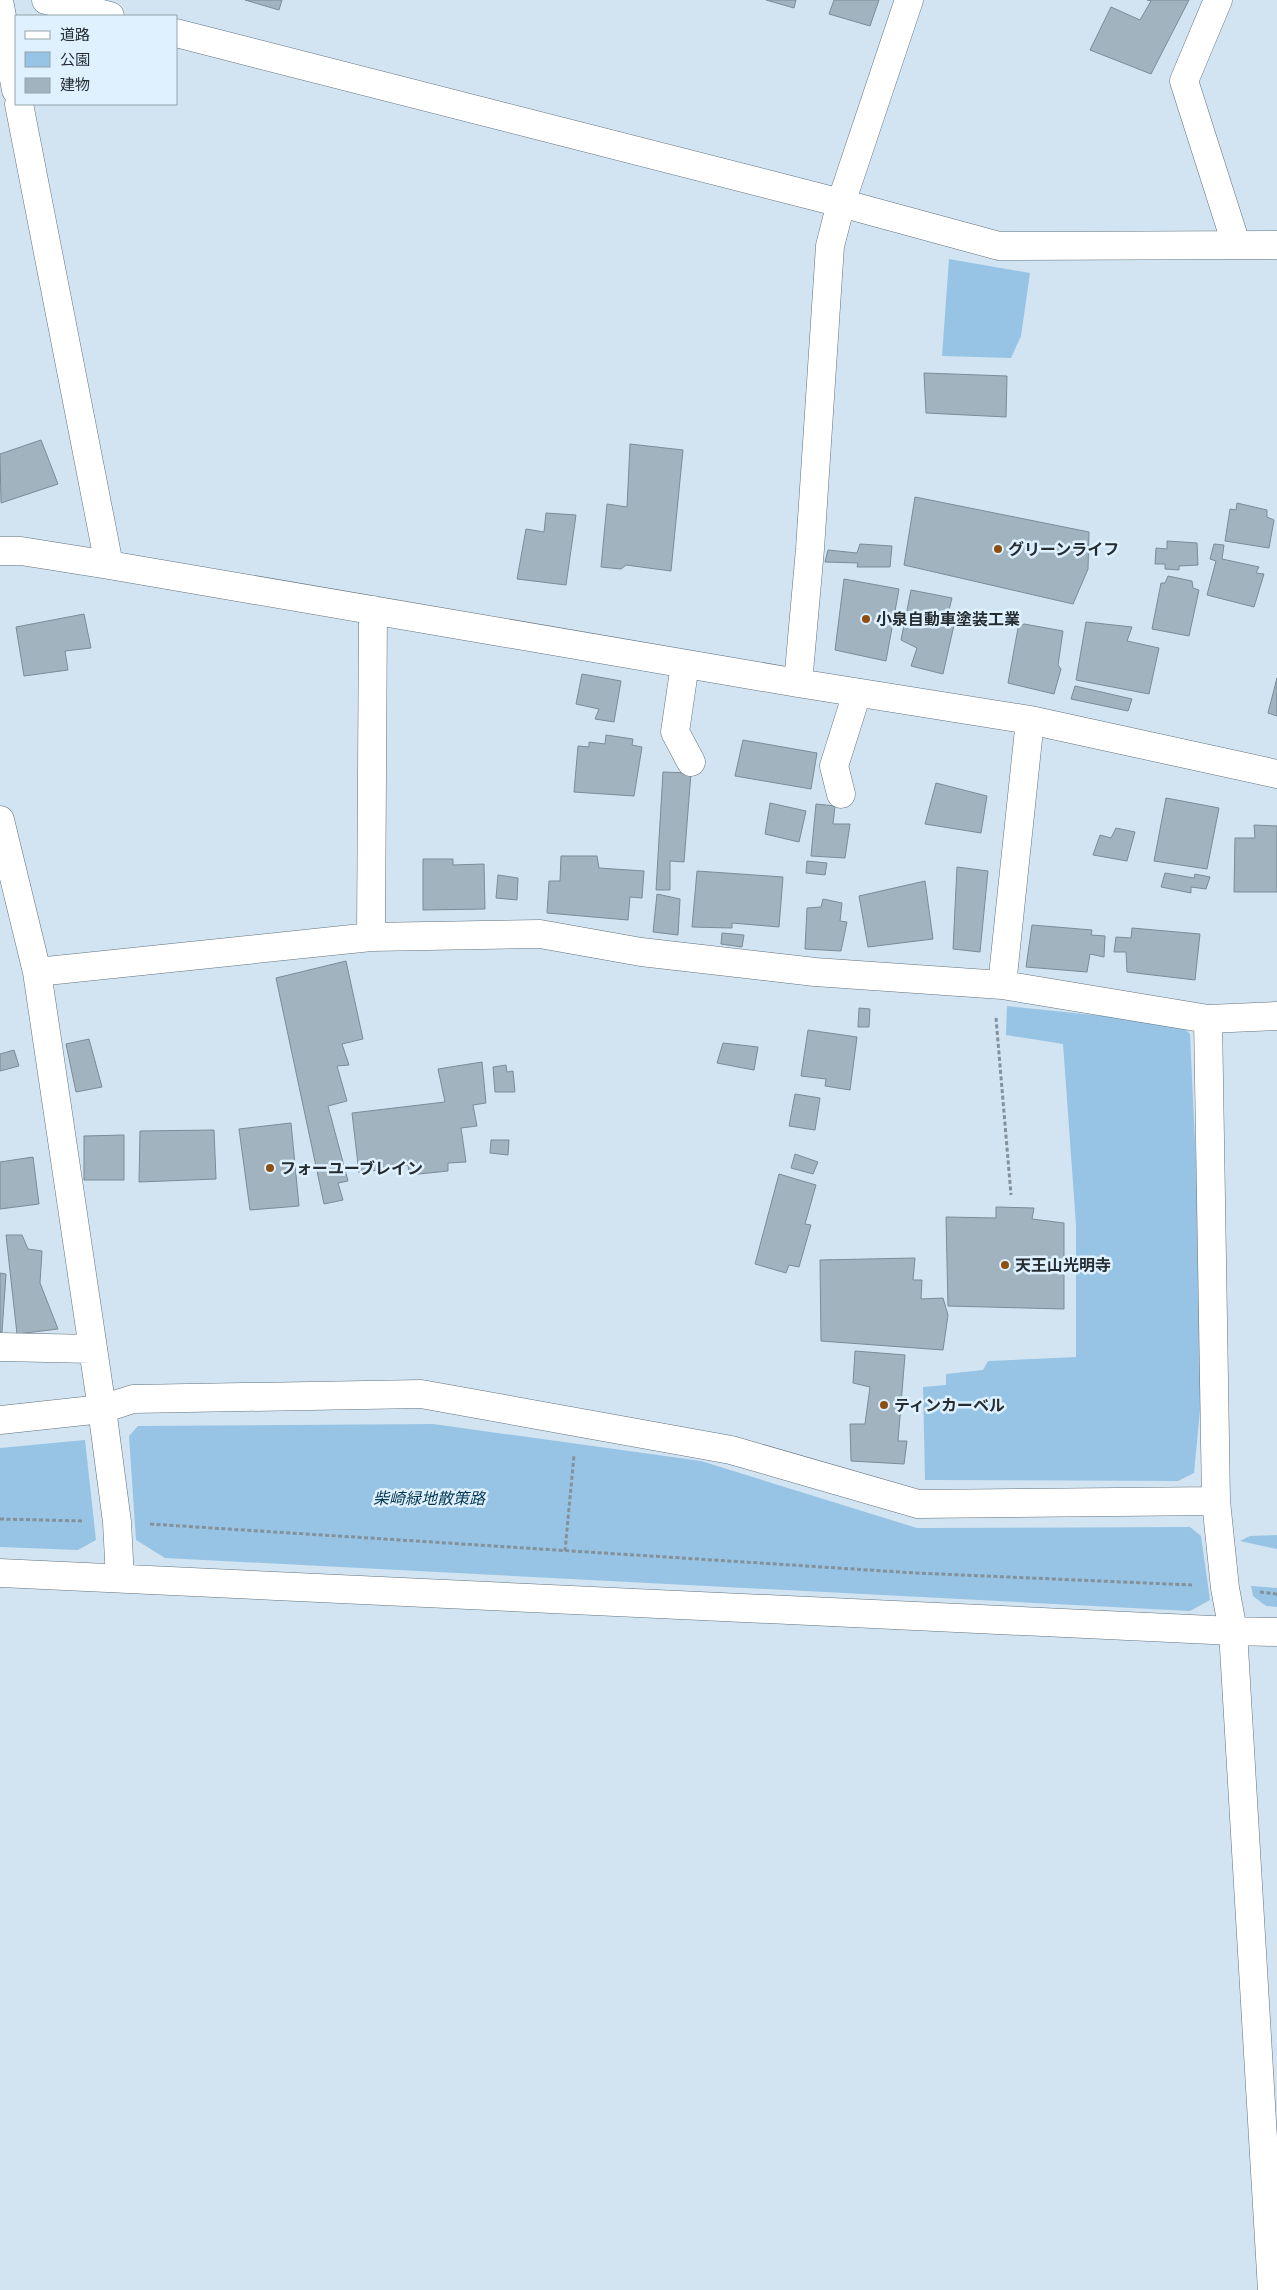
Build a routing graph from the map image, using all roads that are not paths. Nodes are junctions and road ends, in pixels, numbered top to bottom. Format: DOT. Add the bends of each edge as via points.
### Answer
graph roads {
  1 [pos="46,0"];
  2 [pos="909,0"];
  3 [pos="1218,0"];
  4 [pos="0,6"];
  5 [pos="106,15"];
  6 [pos="178,34"];
  7 [pos="15,85"];
  8 [pos="19,105"];
  9 [pos="841,203"];
  10 [pos="1236,244"];
  11 [pos="1277,245"];
  12 [pos="0,550"];
  13 [pos="109,565"];
  14 [pos="373,610"];
  15 [pos="685,664"];
  16 [pos="798,683"];
  17 [pos="857,693"];
  18 [pos="1030,720"];
  19 [pos="691,762"];
  20 [pos="1277,774"];
  21 [pos="841,794"];
  22 [pos="0,820"];
  23 [pos="371,937"];
  24 [pos="36,972"];
  25 [pos="1002,986"];
  26 [pos="1277,1016"];
  27 [pos="1208,1019"];
  28 [pos="0,1347"];
  29 [pos="92,1349"];
  30 [pos="102,1409"];
  31 [pos="0,1420"];
  32 [pos="1216,1501"];
  33 [pos="0,1573"];
  34 [pos="120,1578"];
  35 [pos="1233,1631"];
  36 [pos="1277,1632"];
  37 [pos="1272,2290"];
  1 -- 5 [label="street"];
  2 -- 9 [label="street"];
  3 -- 10 [label="street" via="1184,81"];
  4 -- 7 [label="street"];
  6 -- 9 [label="street"];
  8 -- 13 [label="street"];
  9 -- 10 [label="street" via="999,246"];
  9 -- 16 [label="street" via="830,246"];
  10 -- 11 [label="street"];
  12 -- 13 [label="street" via="21,550"];
  13 -- 14 [label="street"];
  14 -- 15 [label="street"];
  14 -- 23 [label="street"];
  15 -- 16 [label="street"];
  15 -- 19 [label="street" via="674,732"];
  16 -- 17 [label="street"];
  17 -- 18 [label="street"];
  17 -- 21 [label="street" via="834,766"];
  18 -- 20 [label="street"];
  18 -- 25 [label="street"];
  22 -- 24 [label="street"];
  23 -- 24 [label="street"];
  23 -- 25 [label="street" via="540,934 641,952 815,972"];
  24 -- 29 [label="street"];
  25 -- 27 [label="street"];
  26 -- 27 [label="street"];
  27 -- 32 [label="street"];
  28 -- 29 [label="street"];
  29 -- 30 [label="street"];
  30 -- 31 [label="street"];
  30 -- 32 [label="street" via="133,1399 421,1394 731,1450 918,1504"];
  30 -- 34 [label="street" via="117,1522"];
  32 -- 35 [label="street"];
  33 -- 34 [label="street"];
  34 -- 35 [label="street"];
  35 -- 36 [label="street"];
  35 -- 37 [label="street"];
}
